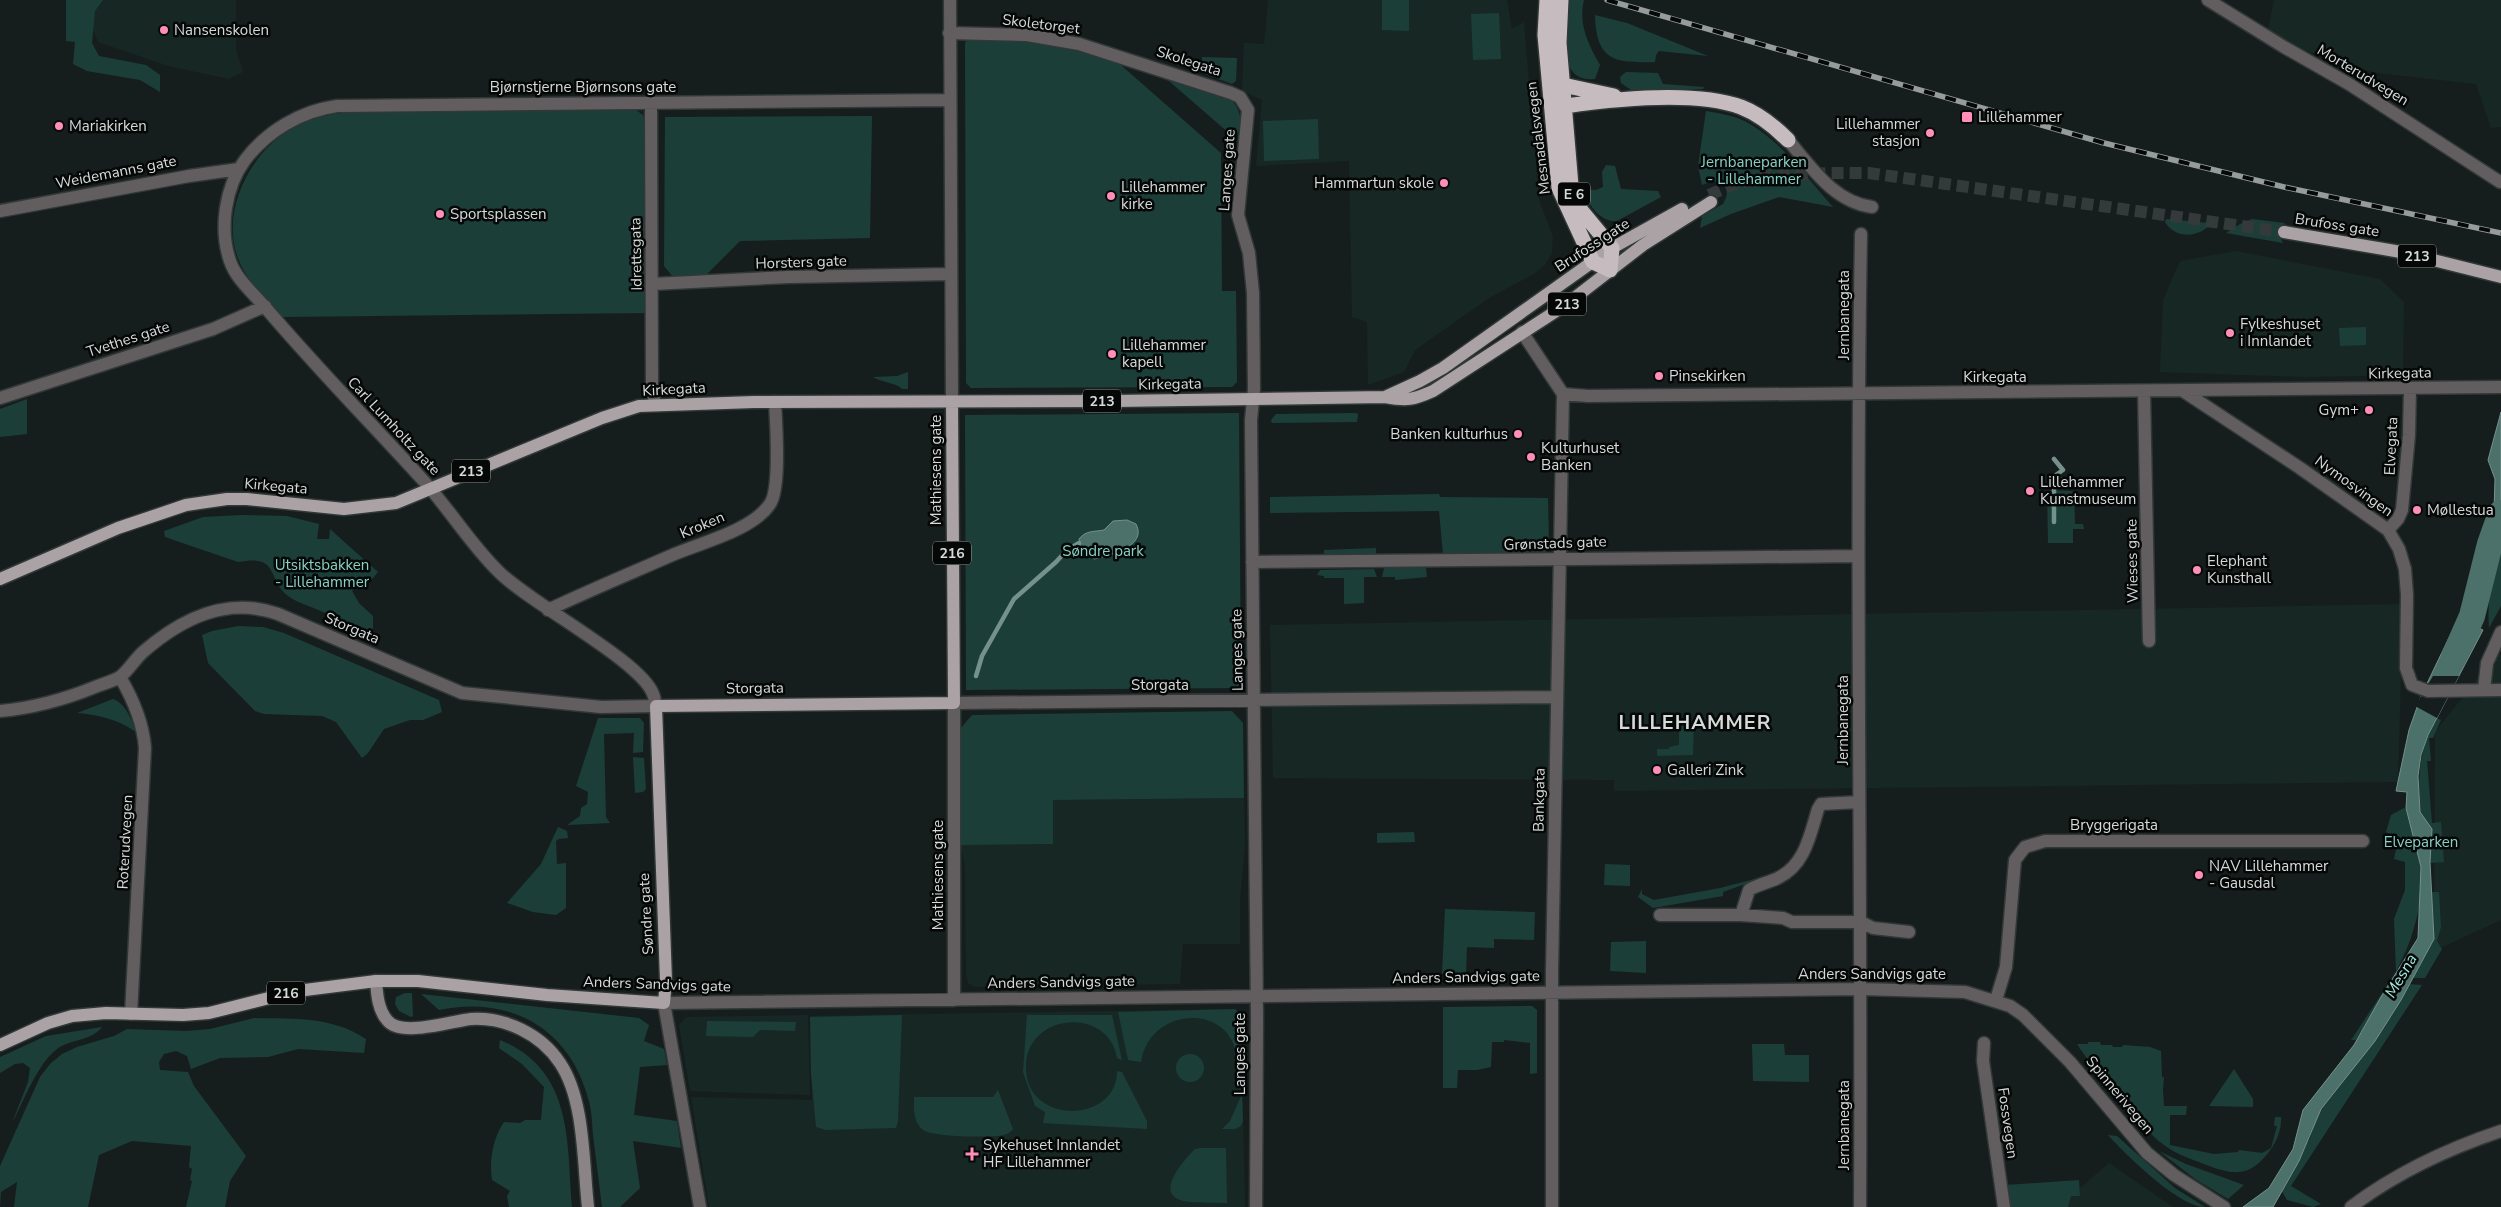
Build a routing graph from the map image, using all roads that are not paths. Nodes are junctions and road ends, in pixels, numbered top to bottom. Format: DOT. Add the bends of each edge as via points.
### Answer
graph roads {
  1 [pos="950,0"];
  2 [pos="1547,0"];
  3 [pos="1561,0"];
  4 [pos="2208,0"];
  5 [pos="950,33"];
  6 [pos="1127,58"];
  7 [pos="1563,85"];
  8 [pos="1550,95"];
  9 [pos="1240,97"];
  10 [pos="1623,98"];
  11 [pos="950,100"];
  12 [pos="651,103"];
  13 [pos="1565,106"];
  14 [pos="1788,140"];
  15 [pos="239,169"];
  16 [pos="2500,182"];
  17 [pos="1872,207"];
  18 [pos="0,211"];
  19 [pos="2284,232"];
  20 [pos="1861,234"];
  21 [pos="1612,248"];
  22 [pos="1593,262"];
  23 [pos="1610,270"];
  24 [pos="951,274"];
  25 [pos="2501,277"];
  26 [pos="653,284"];
  27 [pos="265,306"];
  28 [pos="1528,309"];
  29 [pos="1496,329"];
  30 [pos="1522,332"];
  31 [pos="2501,387"];
  32 [pos="2410,389"];
  33 [pos="2144,391"];
  34 [pos="2183,391"];
  35 [pos="1860,393"];
  36 [pos="1563,394"];
  37 [pos="1385,397"];
  38 [pos="0,398"];
  39 [pos="1252,400"];
  40 [pos="776,402"];
  41 [pos="952,402"];
  42 [pos="655,404"];
  43 [pos="430,488"];
  44 [pos="2388,530"];
  45 [pos="1858,556"];
  46 [pos="1560,558"];
  47 [pos="1252,562"];
  48 [pos="0,579"];
  49 [pos="548,610"];
  50 [pos="2501,632"];
  51 [pos="2150,641"];
  52 [pos="120,677"];
  53 [pos="2484,690"];
  54 [pos="2501,690"];
  55 [pos="1556,697"];
  56 [pos="1254,701"];
  57 [pos="954,703"];
  58 [pos="656,706"];
  59 [pos="0,711"];
  60 [pos="1859,802"];
  61 [pos="2363,841"];
  62 [pos="1741,914"];
  63 [pos="1660,915"];
  64 [pos="1861,922"];
  65 [pos="1910,932"];
  66 [pos="376,980"];
  67 [pos="1861,989"];
  68 [pos="1552,993"];
  69 [pos="1256,996"];
  70 [pos="954,1000"];
  71 [pos="1996,1000"];
  72 [pos="664,1003"];
  73 [pos="131,1014"];
  74 [pos="1984,1043"];
  75 [pos="0,1044"];
  76 [pos="2501,1131"];
  77 [pos="2501,1139"];
  78 [pos="2464,1145"];
  79 [pos="2223,1206"];
  80 [pos="588,1207"];
  81 [pos="700,1207"];
  82 [pos="1256,1207"];
  83 [pos="1552,1207"];
  84 [pos="1860,1207"];
  85 [pos="2004,1207"];
  86 [pos="2351,1207"];
  1 -- 5 [label="street, Mathiesens gate"];
  2 -- 8 [label="highway, Mesnadalsvegen / E 6" via="1545,35"];
  3 -- 7 [label="highway, Mesnadalsvegen / E 6" via="1559,43"];
  4 -- 16 [label="street, Morterudvegen" via="2349,84"];
  5 -- 6 [label="street, Skoletorget" via="1027,35 1079,44"];
  5 -- 11 [label="street, Mathiesens gate"];
  6 -- 9 [label="street, Skolegata"];
  7 -- 8 [label="highway"];
  7 -- 10 [label="highway"];
  7 -- 13 [label="highway, Mesnadalsvegen / E 6"];
  8 -- 13 [label="highway"];
  8 -- 22 [label="highway, Mesnadalsvegen / E 6" via="1559,188"];
  9 -- 39 [label="street, Langes gate" via="1248,110 1238,215 1249,253 1253,293"];
  10 -- 13 [label="highway"];
  10 -- 14 [label="highway" via="1707,100 1739,106 1767,122"];
  11 -- 12 [label="street, Bjørnstjerne Bjørnsons gate"];
  11 -- 24 [label="street, Mathiesens gate"];
  12 -- 15 [label="street, Bjørnstjerne Bjørnsons gate" via="421,104 323,108 297,117 272,134"];
  12 -- 26 [label="street, Idrettsgata"];
  13 -- 21 [label="highway, Mesnadalsvegen / E 6" via="1574,193 1579,208"];
  14 -- 17 [label="street" via="1822,180 1842,197"];
  15 -- 18 [label="street, Weidemanns gate"];
  15 -- 27 [label="street, Carl Lumholtz gate" via="227,203 225,236 228,252 236,274"];
  19 -- 25 [label="main road, Brufoss gate / 213" via="2400,252"];
  20 -- 35 [label="street, Jernbanegata"];
  21 -- 22 [label="main road, Brufoss gate / 213"];
  21 -- 23 [label="highway"];
  21 -- 23 [label="main road, Brufoss gate / 213" via="1676,213 1710,199"];
  22 -- 23 [label="highway"];
  22 -- 28 [label="main road, Brufoss gate / 213"];
  23 -- 30 [label="main road, 213" via="1564,306"];
  24 -- 26 [label="street, Horsters gate"];
  24 -- 41 [label="street, Mathiesens gate"];
  26 -- 42 [label="street, Idrettsgata" via="652,386"];
  27 -- 38 [label="street, Tvethes gate" via="213,329"];
  27 -- 43 [label="street, Carl Lumholtz gate" via="302,351"];
  28 -- 29 [label="main road, 213"];
  28 -- 30 [label="main road, 213"];
  29 -- 30 [label="main road"];
  29 -- 37 [label="main road, 213" via="1443,368"];
  30 -- 36 [label="street"];
  30 -- 37 [label="main road, 213" via="1424,395 1406,401"];
  31 -- 32 [label="street, Kirkegata"];
  32 -- 34 [label="street, Kirkegata"];
  32 -- 44 [label="street, Elvegata" via="2402,510"];
  33 -- 34 [label="street, Kirkegata"];
  33 -- 35 [label="street, Kirkegata"];
  33 -- 51 [label="street, Wieses gate"];
  34 -- 44 [label="street, Nymosvingen"];
  35 -- 36 [label="street, Kirkegata"];
  35 -- 45 [label="street, Jernbanegata"];
  36 -- 46 [label="street, Bankgata"];
  37 -- 39 [label="main road, Kirkegata / 213"];
  39 -- 41 [label="main road, Kirkegata / 213"];
  39 -- 47 [label="street, Langes gate"];
  40 -- 41 [label="main road, Kirkegata / 213"];
  40 -- 42 [label="main road, Kirkegata / 213"];
  40 -- 49 [label="street, Kroken" via="775,484 771,503 757,518"];
  41 -- 57 [label="main road, Mathiesens gate / 216"];
  42 -- 43 [label="main road, Kirkegata / 213" via="618,411"];
  43 -- 48 [label="main road, Kirkegata / 213" via="396,503 368,508 344,509 247,499 186,505 118,528"];
  43 -- 49 [label="street, Carl Lumholtz gate" via="499,572"];
  44 -- 53 [label="street, Nymosvingen" via="2407,578 2408,674 2412,684 2423,690"];
  45 -- 46 [label="street, Grønstads gate"];
  45 -- 60 [label="street, Jernbanegata"];
  46 -- 47 [label="street, Grønstads gate"];
  46 -- 55 [label="street, Bankgata"];
  47 -- 56 [label="street, Langes gate"];
  49 -- 58 [label="street, Carl Lumholtz gate" via="632,669 653,693"];
  50 -- 53 [label="street" via="2487,663"];
  52 -- 58 [label="street, Storgata" via="142,653 175,627 202,613 241,607 278,614 462,692 601,707"];
  52 -- 59 [label="street, Storgata" via="51,704"];
  52 -- 73 [label="street, Roterudvegen" via="134,702 142,726 145,752"];
  53 -- 54 [label="street"];
  55 -- 56 [label="street, Storgata"];
  55 -- 68 [label="street, Bankgata"];
  56 -- 57 [label="street, Storgata"];
  56 -- 69 [label="street, Langes gate"];
  57 -- 58 [label="main road, Storgata"];
  57 -- 70 [label="street, Mathiesens gate"];
  58 -- 72 [label="main road, Søndre gate" via="666,980"];
  60 -- 62 [label="street" via="1822,804 1796,865 1778,878 1749,890"];
  60 -- 64 [label="street, Jernbanegata"];
  61 -- 71 [label="street, Bryggerigata" via="2100,840 2033,843 2019,852 2014,860 2006,966"];
  62 -- 63 [label="street"];
  62 -- 64 [label="street" via="1783,918 1792,922"];
  64 -- 65 [label="street" via="1873,928"];
  64 -- 67 [label="street, Jernbanegata"];
  66 -- 72 [label="main road, Anders Sandvigs gate / 216" via="418,980 547,995"];
  66 -- 73 [label="main road, Anders Sandvigs gate / 216" via="297,990 209,1013"];
  66 -- 80 [label="street" via="381,1010 388,1022 401,1028 472,1019 498,1021 523,1030 560,1062 577,1109"];
  67 -- 68 [label="street, Anders Sandvigs gate"];
  67 -- 71 [label="street, Anders Sandvigs gate" via="1965,992"];
  67 -- 84 [label="street, Jernbanegata"];
  68 -- 69 [label="street, Anders Sandvigs gate"];
  68 -- 83 [label="street, Bankgata"];
  69 -- 70 [label="street, Anders Sandvigs gate"];
  69 -- 82 [label="street, Langes gate"];
  70 -- 72 [label="street, Anders Sandvigs gate"];
  71 -- 79 [label="street, Spinnerivegen" via="2023,1015 2070,1062 2147,1153"];
  72 -- 81 [label="street, Søndre gate"];
  73 -- 75 [label="main road, 216" via="72,1016"];
  74 -- 85 [label="street, Fossvegen" via="1984,1070"];
  76 -- 78 [label="street"];
  77 -- 78 [label="street"];
  78 -- 86 [label="street" via="2422,1161"];
}
